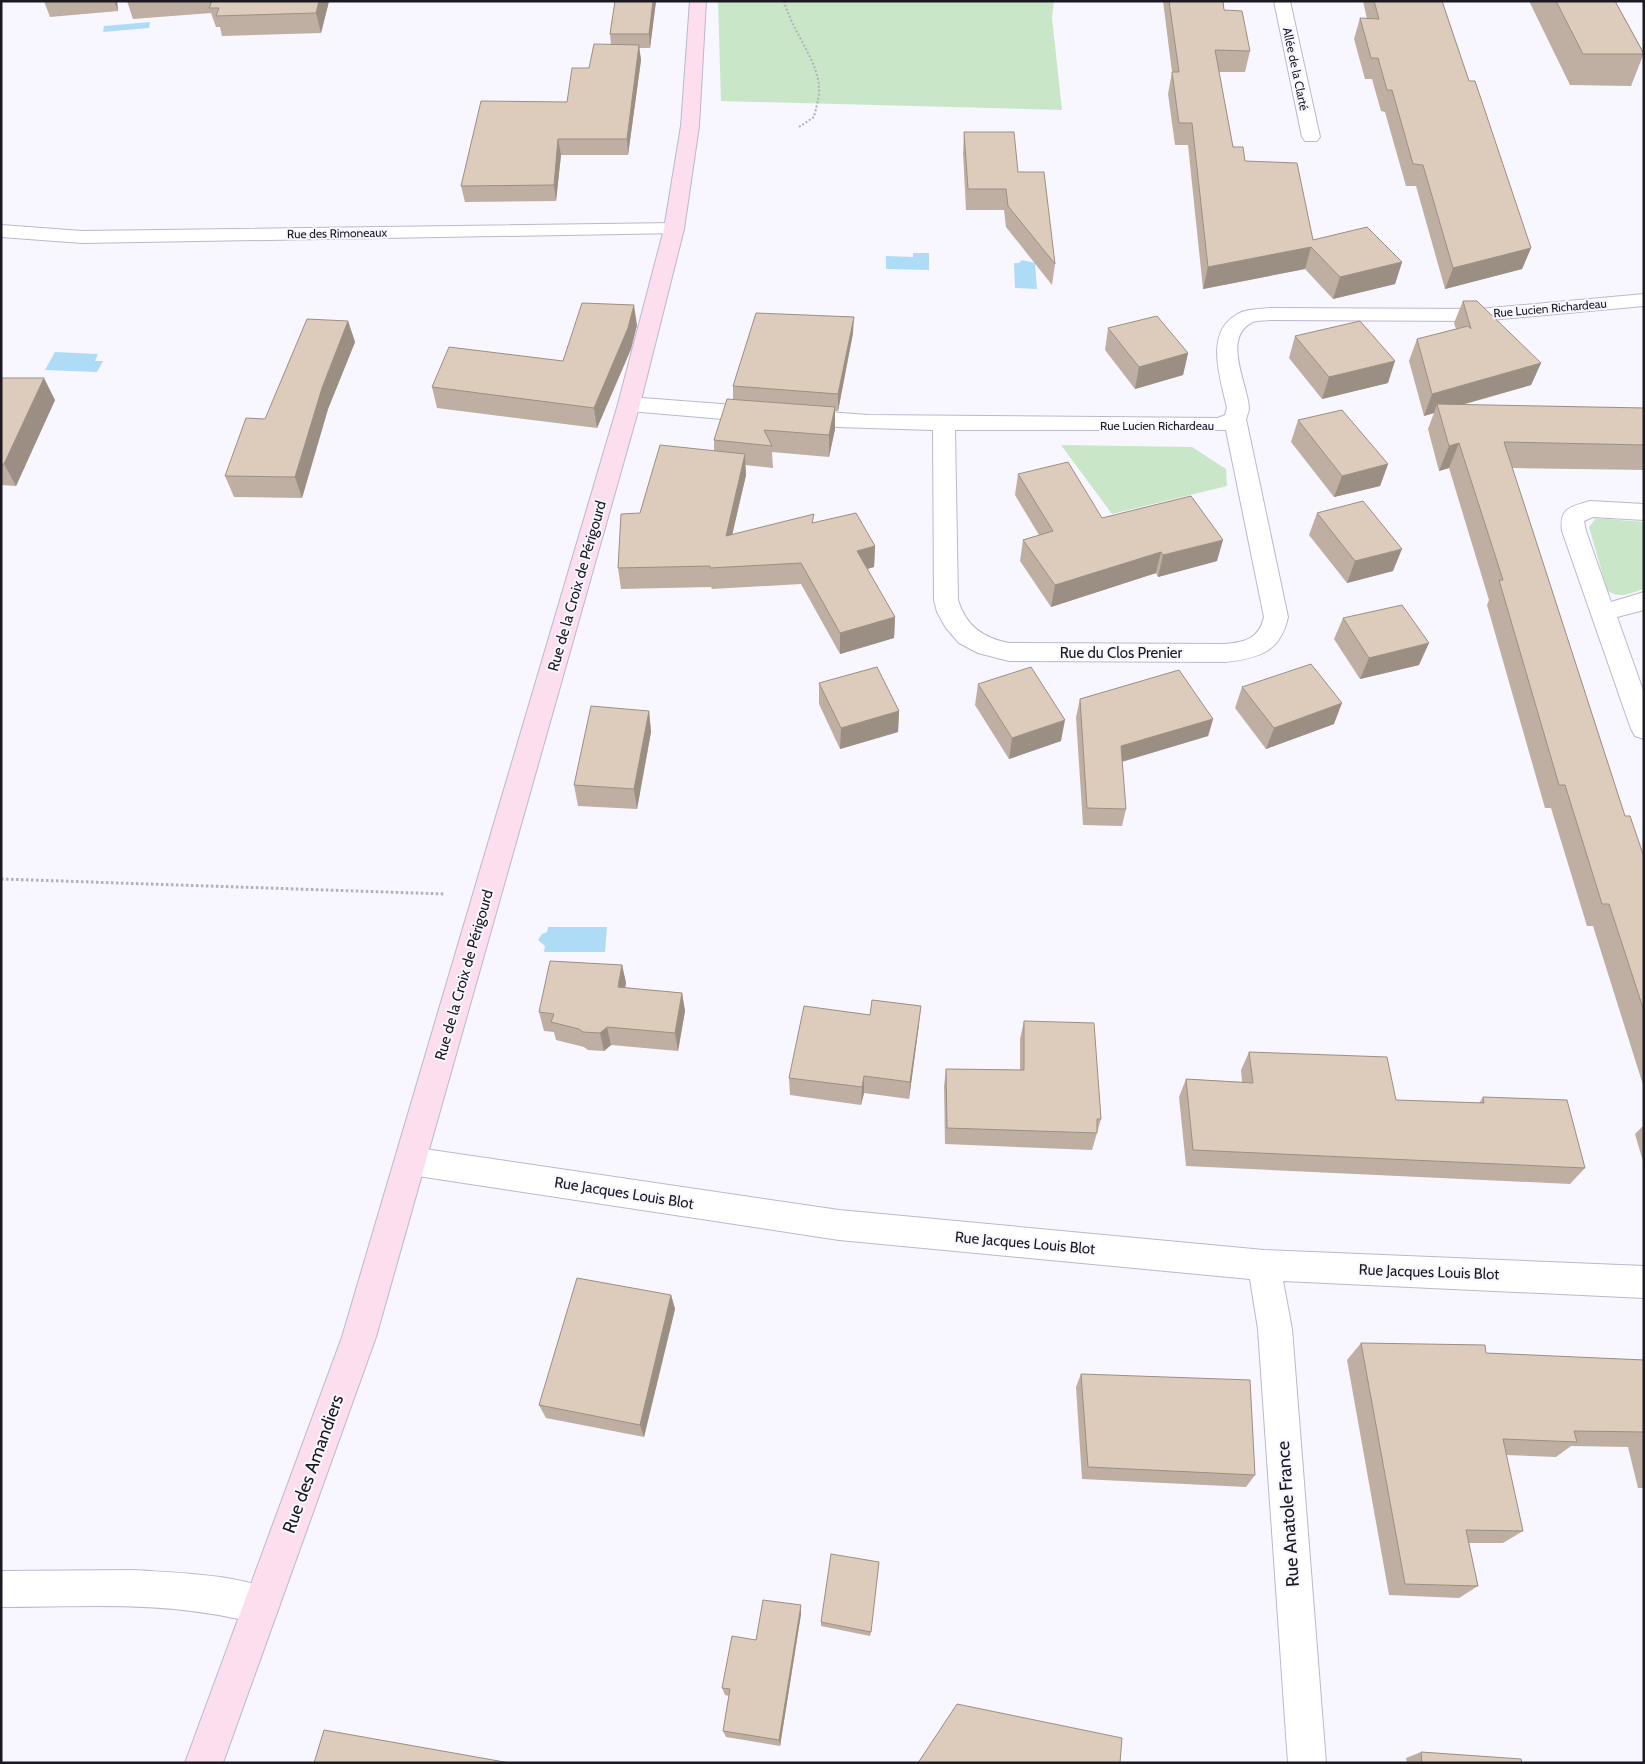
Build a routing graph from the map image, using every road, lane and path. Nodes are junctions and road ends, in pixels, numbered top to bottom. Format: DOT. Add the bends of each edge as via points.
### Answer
graph roads {
  1 [pos="698,1"];
  2 [pos="784,1"];
  3 [pos="1282,1"];
  4 [pos="799,127"];
  5 [pos="1311,137"];
  6 [pos="674,229"];
  7 [pos="1,231"];
  8 [pos="1644,300"];
  9 [pos="629,404"];
  10 [pos="1235,418"];
  11 [pos="944,424"];
  12 [pos="1644,512"];
  13 [pos="1644,601"];
  14 [pos="1602,613"];
  15 [pos="1644,730"];
  16 [pos="1,879"];
  17 [pos="487,895"];
  18 [pos="411,1161"];
  19 [pos="1264,1265"];
  20 [pos="1644,1282"];
  21 [pos="1,1590"];
  22 [pos="262,1604"];
  23 [pos="204,1763"];
  24 [pos="1307,1763"];
  1 -- 6 [label="street, Rue de la Croix de Périgourd" via="690,126"];
  2 -- 4 [label="path" via="786,16 819,83 814,117"];
  3 -- 5 [label="street, Allée de la Clarté"];
  6 -- 7 [label="street, Rue des Rimoneaux" via="82,237"];
  6 -- 9 [label="street, Rue de la Croix de Périgourd"];
  8 -- 10 [label="street, Rue Lucien Richardeau" via="1479,315 1270,314 1243,319 1232,330 1226,345 1238,408"];
  9 -- 11 [label="street, Rue Lucien Richardeau" via="805,419"];
  9 -- 17 [label="street, Rue de la Croix de Périgourd"];
  10 -- 11 [label="street, Rue Lucien Richardeau" via="1220,425"];
  10 -- 11 [label="street, Rue du Clos Prenier" via="1276,617 1274,630 1264,642 1249,650 1225,653 1009,652 978,643 959,628 950,616 946,600"];
  12 -- 14 [label="street" via="1590,509 1572,516 1574,531"];
  13 -- 14 [label="street"];
  14 -- 15 [label="street"];
  16 -- 17 [label="path"];
  17 -- 18 [label="street, Rue de la Croix de Périgourd"];
  18 -- 19 [label="street, Rue Jacques Louis Blot" via="839,1225"];
  18 -- 22 [label="street, Rue des Amandiers" via="359,1337"];
  19 -- 20 [label="street, Rue Jacques Louis Blot"];
  19 -- 24 [label="street, Rue Anatole France" via="1275,1329"];
  21 -- 22 [label="street" via="134,1588 190,1592"];
  22 -- 23 [label="street, Rue des Amandiers"];
}
